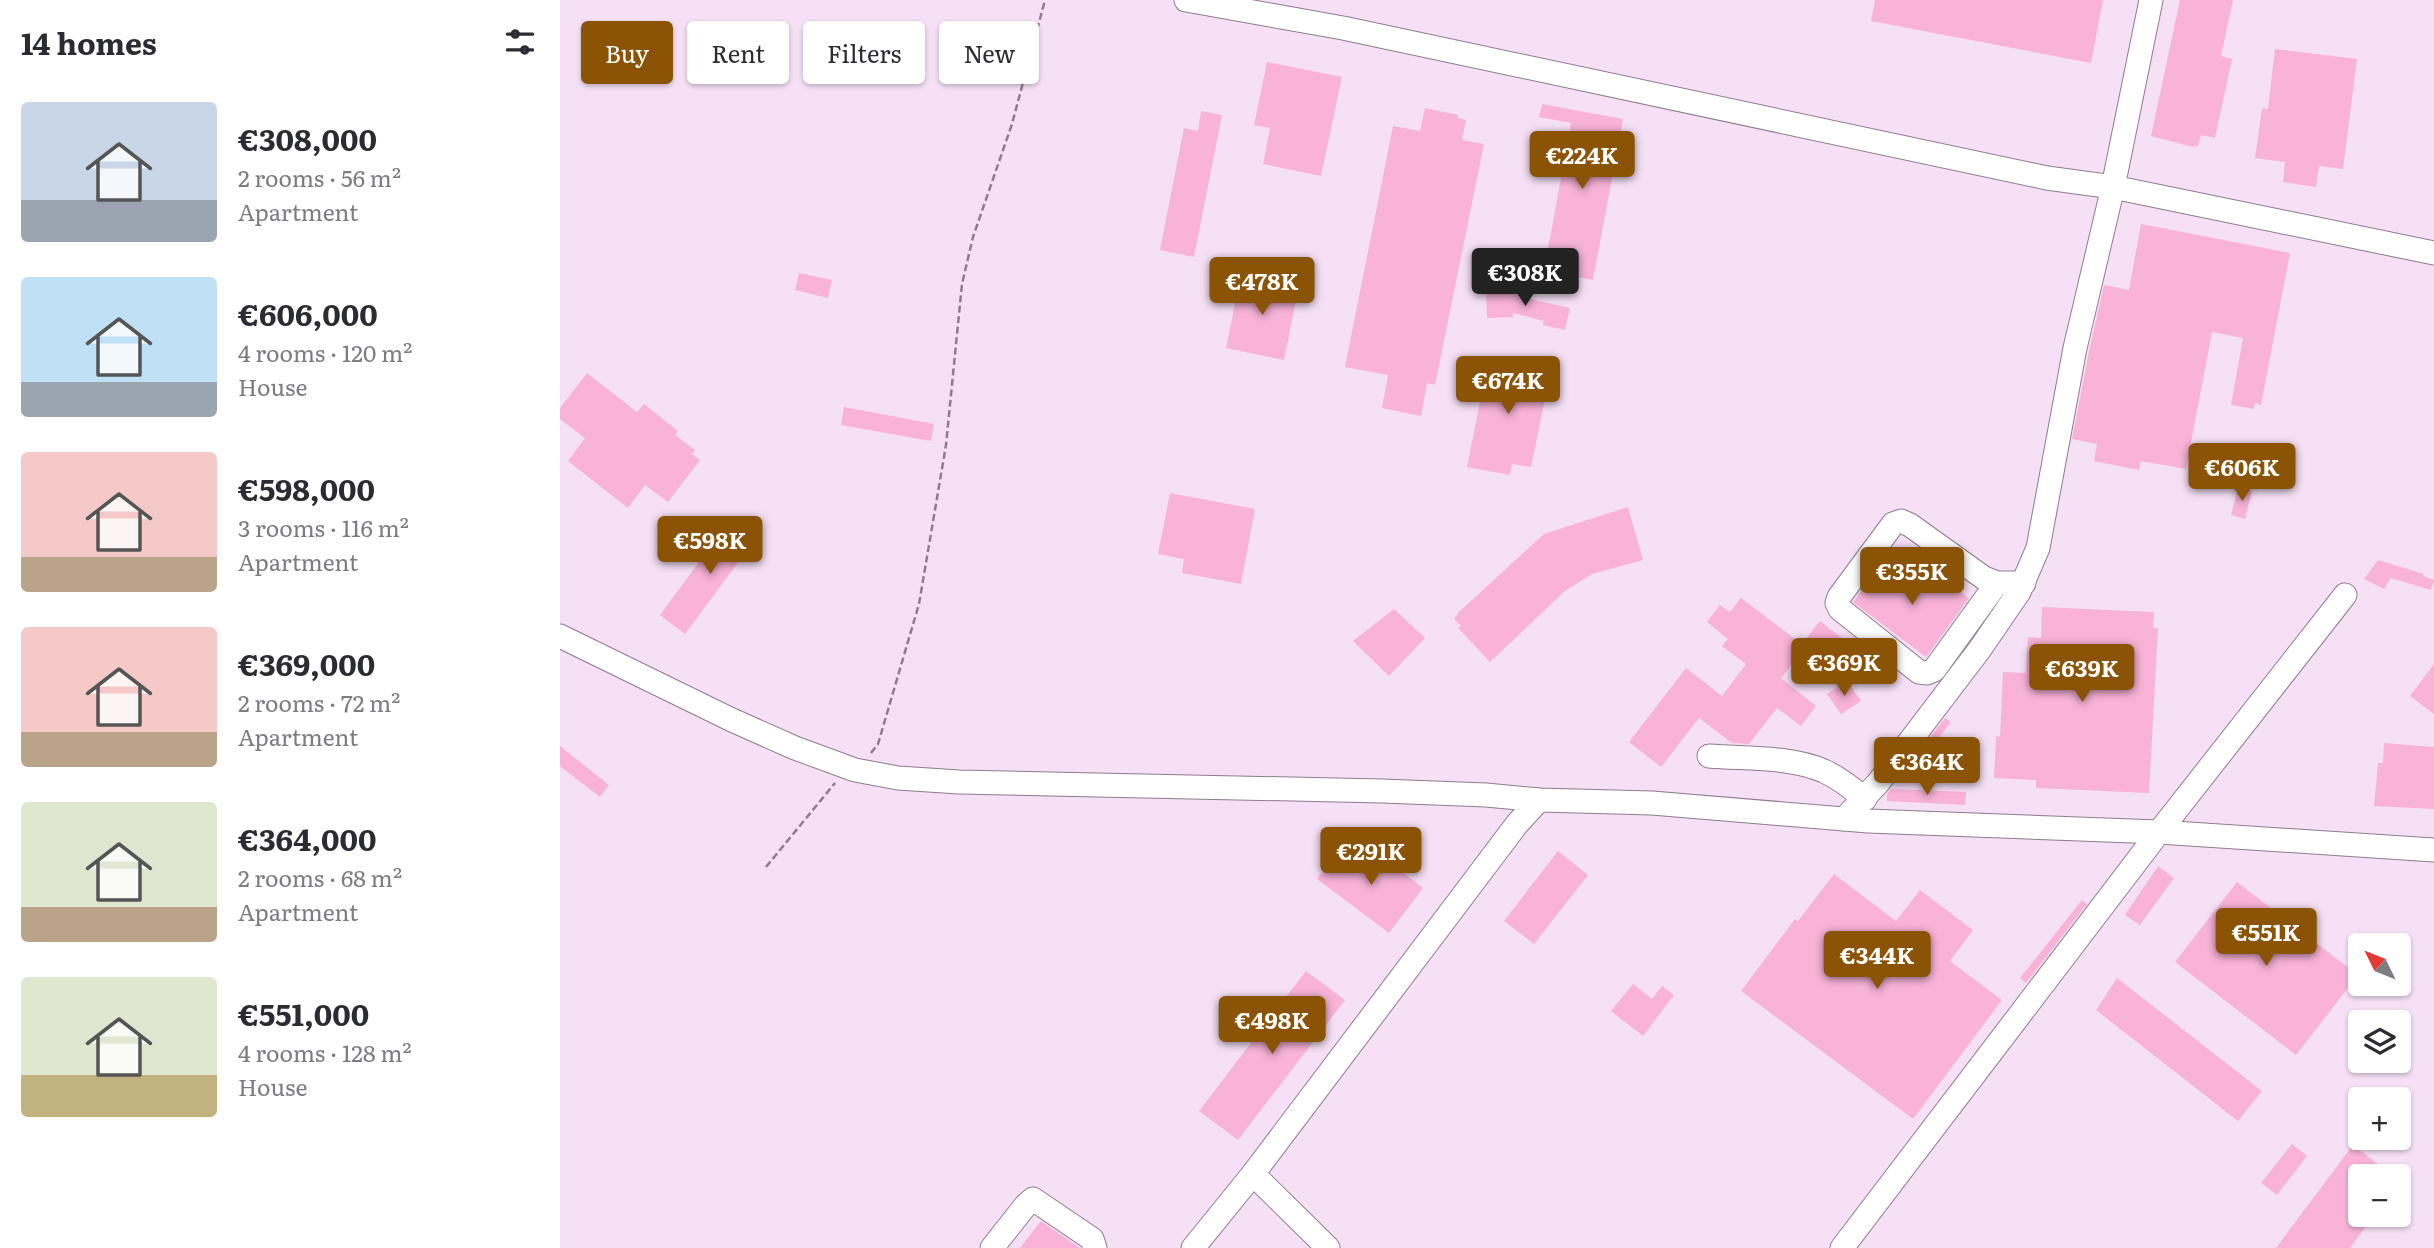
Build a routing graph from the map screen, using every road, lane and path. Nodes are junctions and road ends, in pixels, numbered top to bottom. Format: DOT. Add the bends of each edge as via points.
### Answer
graph roads {
  1 [pos="1045,0"];
  2 [pos="1186,0"];
  3 [pos="2151,0"];
  4 [pos="2113,187"];
  5 [pos="2434,253"];
  6 [pos="1997,583"];
  7 [pos="2024,583"];
  8 [pos="2345,595"];
  9 [pos="560,636"];
  10 [pos="1709,756"];
  11 [pos="855,770"];
  12 [pos="1865,799"];
  13 [pos="1539,800"];
  14 [pos="1844,819"];
  15 [pos="2159,832"];
  16 [pos="2434,850"];
  17 [pos="766,867"];
  18 [pos="1253,1174"];
  19 [pos="1848,1246"];
  20 [pos="992,1248"];
  21 [pos="1095,1248"];
  22 [pos="1193,1248"];
  23 [pos="1328,1248"];
  1 -- 11 [label="path" via="962,284 946,445 919,604 878,744"];
  2 -- 4 [label="street" via="1411,42 2047,178"];
  3 -- 4 [label="street"];
  4 -- 5 [label="street"];
  4 -- 7 [label="street" via="2075,348 2038,548"];
  6 -- 6 [label="street" via="1934,670 1927,673 1919,672 1837,603 1893,524 1901,521"];
  6 -- 7 [label="street"];
  7 -- 12 [label="street" via="1980,649"];
  8 -- 15 [label="street"];
  9 -- 11 [label="street" via="732,720"];
  10 -- 12 [label="street" via="1800,763 1843,781"];
  11 -- 13 [label="street" via="959,782 1382,791"];
  11 -- 17 [label="path" via="841,774"];
  12 -- 14 [label="street"];
  13 -- 14 [label="street" via="1653,803"];
  13 -- 18 [label="street"];
  14 -- 15 [label="street"];
  15 -- 16 [label="street"];
  15 -- 19 [label="street"];
  18 -- 22 [label="street"];
  18 -- 23 [label="street"];
  20 -- 21 [label="street" via="1033,1199 1092,1239"];
}
